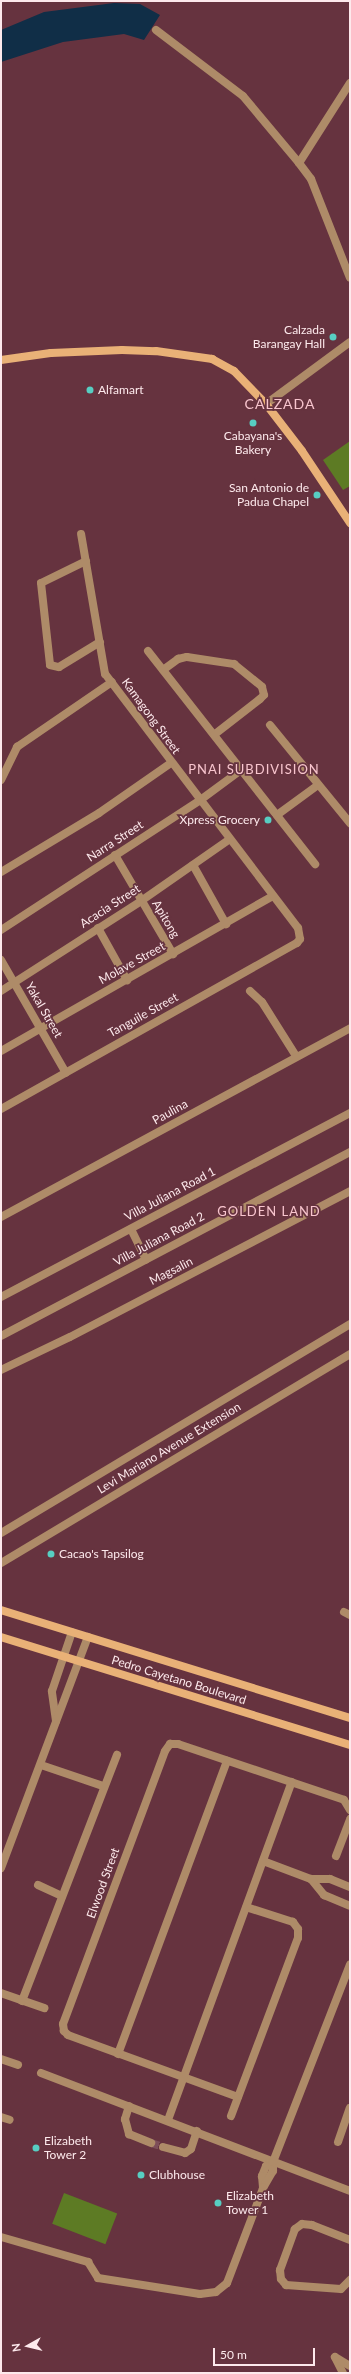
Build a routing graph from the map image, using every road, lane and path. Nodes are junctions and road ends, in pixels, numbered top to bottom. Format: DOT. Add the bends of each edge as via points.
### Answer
graph roads {
  1 [pos="156,30"];
  2 [pos="350,83"];
  3 [pos="299,163"];
  4 [pos="350,278"];
  5 [pos="350,342"];
  6 [pos="1,360"];
  7 [pos="266,404"];
  8 [pos="350,523"];
  9 [pos="81,534"];
  10 [pos="86,561"];
  11 [pos="100,642"];
  12 [pos="148,652"];
  13 [pos="163,670"];
  14 [pos="112,682"];
  15 [pos="270,725"];
  16 [pos="214,735"];
  17 [pos="171,763"];
  18 [pos="241,770"];
  19 [pos="1,780"];
  20 [pos="318,785"];
  21 [pos="199,800"];
  22 [pos="277,815"];
  23 [pos="350,823"];
  24 [pos="230,839"];
  25 [pos="115,855"];
  26 [pos="316,864"];
  27 [pos="193,865"];
  28 [pos="1,872"];
  29 [pos="273,896"];
  30 [pos="141,901"];
  31 [pos="226,924"];
  32 [pos="98,928"];
  33 [pos="1,930"];
  34 [pos="297,943"];
  35 [pos="173,954"];
  36 [pos="1,960"];
  37 [pos="127,980"];
  38 [pos="14,983"];
  39 [pos="1,991"];
  40 [pos="250,991"];
  41 [pos="41,1028"];
  42 [pos="350,1028"];
  43 [pos="1,1050"];
  44 [pos="296,1056"];
  45 [pos="66,1073"];
  46 [pos="1,1109"];
  47 [pos="350,1113"];
  48 [pos="350,1152"];
  49 [pos="350,1191"];
  50 [pos="1,1218"];
  51 [pos="131,1229"];
  52 [pos="146,1260"];
  53 [pos="1,1297"];
  54 [pos="350,1324"];
  55 [pos="1,1336"];
  56 [pos="350,1354"];
  57 [pos="1,1370"];
  58 [pos="1,1533"];
  59 [pos="1,1563"];
  60 [pos="1,1610"];
  61 [pos="72,1632"];
  62 [pos="1,1637"];
  63 [pos="88,1637"];
  64 [pos="64,1656"];
  65 [pos="79,1662"];
  66 [pos="56,1680"];
  67 [pos="70,1686"];
  68 [pos="350,1718"];
  69 [pos="56,1724"];
  70 [pos="350,1745"];
  71 [pos="117,1755"];
  72 [pos="227,1761"];
  73 [pos="41,1765"];
  74 [pos="292,1782"];
  75 [pos="103,1786"];
  76 [pos="350,1810"];
  77 [pos="350,1818"];
  78 [pos="336,1856"];
  79 [pos="263,1861"];
  80 [pos="1,1868"];
  81 [pos="311,1879"];
  82 [pos="38,1885"];
  83 [pos="350,1887"];
  84 [pos="62,1896"];
  85 [pos="350,1906"];
  86 [pos="246,1907"];
  87 [pos="350,1964"];
  88 [pos="1,1993"];
  89 [pos="22,2001"];
  90 [pos="44,2008"];
  91 [pos="118,2054"];
  92 [pos="1,2059"];
  93 [pos="18,2066"];
  94 [pos="41,2073"];
  95 [pos="184,2078"];
  96 [pos="238,2097"];
  97 [pos="129,2106"];
  98 [pos="350,2108"];
  99 [pos="231,2116"];
  100 [pos="1,2117"];
  101 [pos="10,2120"];
  102 [pos="168,2120"];
  103 [pos="348,2120"];
  104 [pos="197,2131"];
  105 [pos="338,2142"];
  106 [pos="151,2143"];
  107 [pos="163,2147"];
  108 [pos="274,2162"];
  109 [pos="350,2191"];
  110 [pos="1,2237"];
  111 [pos="350,2240"];
  112 [pos="350,2280"];
  113 [pos="350,2366"];
  114 [pos="343,2373"];
  1 -- 3 [label="street" via="243,96"];
  2 -- 3 [label="street"];
  3 -- 4 [label="street" via="311,179"];
  5 -- 7 [label="street"];
  6 -- 7 [label="main road" via="85,350 156,351 201,357 234,371"];
  7 -- 8 [label="main road" via="302,451"];
  9 -- 10 [label="street, Kamagong Street"];
  10 -- 11 [label="street, Kamagong Street"];
  10 -- 11 [label="street" via="41,583 50,665 59,667"];
  11 -- 14 [label="street, Kamagong Street" via="105,674"];
  12 -- 13 [label="street"];
  13 -- 16 [label="street"];
  13 -- 16 [label="street" via="178,658 187,657 234,664 262,687 264,695"];
  14 -- 17 [label="street, Kamagong Street"];
  14 -- 19 [label="street" via="16,747"];
  15 -- 20 [label="street"];
  16 -- 18 [label="street"];
  17 -- 21 [label="street, Kamagong Street"];
  17 -- 28 [label="street" via="99,812"];
  18 -- 21 [label="street, Narra Street"];
  18 -- 22 [label="street"];
  20 -- 22 [label="street"];
  20 -- 23 [label="street"];
  21 -- 24 [label="street, Kamagong Street"];
  21 -- 25 [label="street, Narra Street"];
  22 -- 26 [label="street"];
  24 -- 27 [label="street, Acacia Street"];
  24 -- 29 [label="street, Kamagong Street"];
  25 -- 30 [label="street, Apitong"];
  25 -- 33 [label="street, Narra Street"];
  27 -- 30 [label="street, Acacia Street"];
  27 -- 31 [label="street"];
  29 -- 31 [label="street, Molave Street"];
  29 -- 34 [label="street, Kamagong Street" via="298,928 300,935"];
  30 -- 32 [label="street, Acacia Street"];
  30 -- 35 [label="street, Apitong"];
  31 -- 35 [label="street, Molave Street"];
  32 -- 37 [label="street"];
  32 -- 38 [label="street, Acacia Street"];
  34 -- 45 [label="street, Tanguile Street"];
  35 -- 37 [label="street, Molave Street"];
  36 -- 38 [label="street, Yakal Street"];
  37 -- 41 [label="street, Molave Street"];
  38 -- 39 [label="street, Acacia Street"];
  38 -- 41 [label="street, Yakal Street"];
  40 -- 44 [label="street" via="262,1002"];
  41 -- 43 [label="street, Molave Street"];
  41 -- 45 [label="street, Yakal Street"];
  42 -- 44 [label="street, Paulina"];
  44 -- 50 [label="street, Paulina"];
  45 -- 46 [label="street, Tanguile Street"];
  47 -- 51 [label="street, Villa Juliana Road 1"];
  48 -- 52 [label="street, Villa Juliana Road 2"];
  49 -- 57 [label="street, Magsalin"];
  51 -- 52 [label="street"];
  51 -- 53 [label="street, Villa Juliana Road 1"];
  52 -- 55 [label="street, Villa Juliana Road 2"];
  54 -- 58 [label="street"];
  56 -- 59 [label="street, Levi Mariano Avenue Extension"];
  60 -- 61 [label="main road, Pedro Cayetano Boulevard"];
  61 -- 63 [label="main road, Pedro Cayetano Boulevard"];
  61 -- 64 [label="street"];
  62 -- 64 [label="main road, Pedro Cayetano Boulevard"];
  63 -- 65 [label="street"];
  63 -- 68 [label="main road, Pedro Cayetano Boulevard"];
  64 -- 65 [label="main road, Pedro Cayetano Boulevard"];
  64 -- 66 [label="street"];
  65 -- 67 [label="street"];
  65 -- 70 [label="main road, Pedro Cayetano Boulevard"];
  66 -- 67 [label="street"];
  66 -- 69 [label="street" via="52,1691"];
  67 -- 69 [label="street"];
  69 -- 73 [label="street"];
  71 -- 75 [label="street"];
  72 -- 74 [label="street"];
  72 -- 91 [label="street"];
  72 -- 91 [label="street, Elwood Street" via="178,1744 170,1744 63,2024 68,2035"];
  73 -- 75 [label="street"];
  73 -- 80 [label="street"];
  74 -- 76 [label="street" via="344,1800"];
  74 -- 79 [label="street"];
  75 -- 84 [label="street"];
  77 -- 78 [label="street"];
  79 -- 81 [label="street"];
  79 -- 86 [label="street"];
  81 -- 83 [label="street" via="330,1879"];
  81 -- 85 [label="street" via="324,1895"];
  82 -- 84 [label="street"];
  84 -- 89 [label="street"];
  86 -- 95 [label="street"];
  86 -- 96 [label="street" via="293,1922 298,1929 298,1938"];
  87 -- 108 [label="street"];
  88 -- 89 [label="street"];
  89 -- 90 [label="street"];
  91 -- 95 [label="street"];
  92 -- 93 [label="street"];
  94 -- 97 [label="street"];
  95 -- 96 [label="street"];
  95 -- 102 [label="street"];
  96 -- 99 [label="street"];
  97 -- 102 [label="street"];
  97 -- 106 [label="street" via="125,2119 128,2134"];
  98 -- 103 [label="street"];
  100 -- 101 [label="street"];
  102 -- 104 [label="street"];
  103 -- 105 [label="street"];
  104 -- 107 [label="street" via="191,2149 185,2153"];
  104 -- 108 [label="street"];
  108 -- 109 [label="street"];
  108 -- 110 [label="street" via="274,2171 263,2188 226,2283 216,2292 200,2294 98,2278 88,2262"];
  111 -- 112 [label="street" via="312,2225 302,2224 295,2229 280,2270 281,2279 286,2285 342,2289"];
  113 -- 114 [label="street" via="335,2357"];
}
